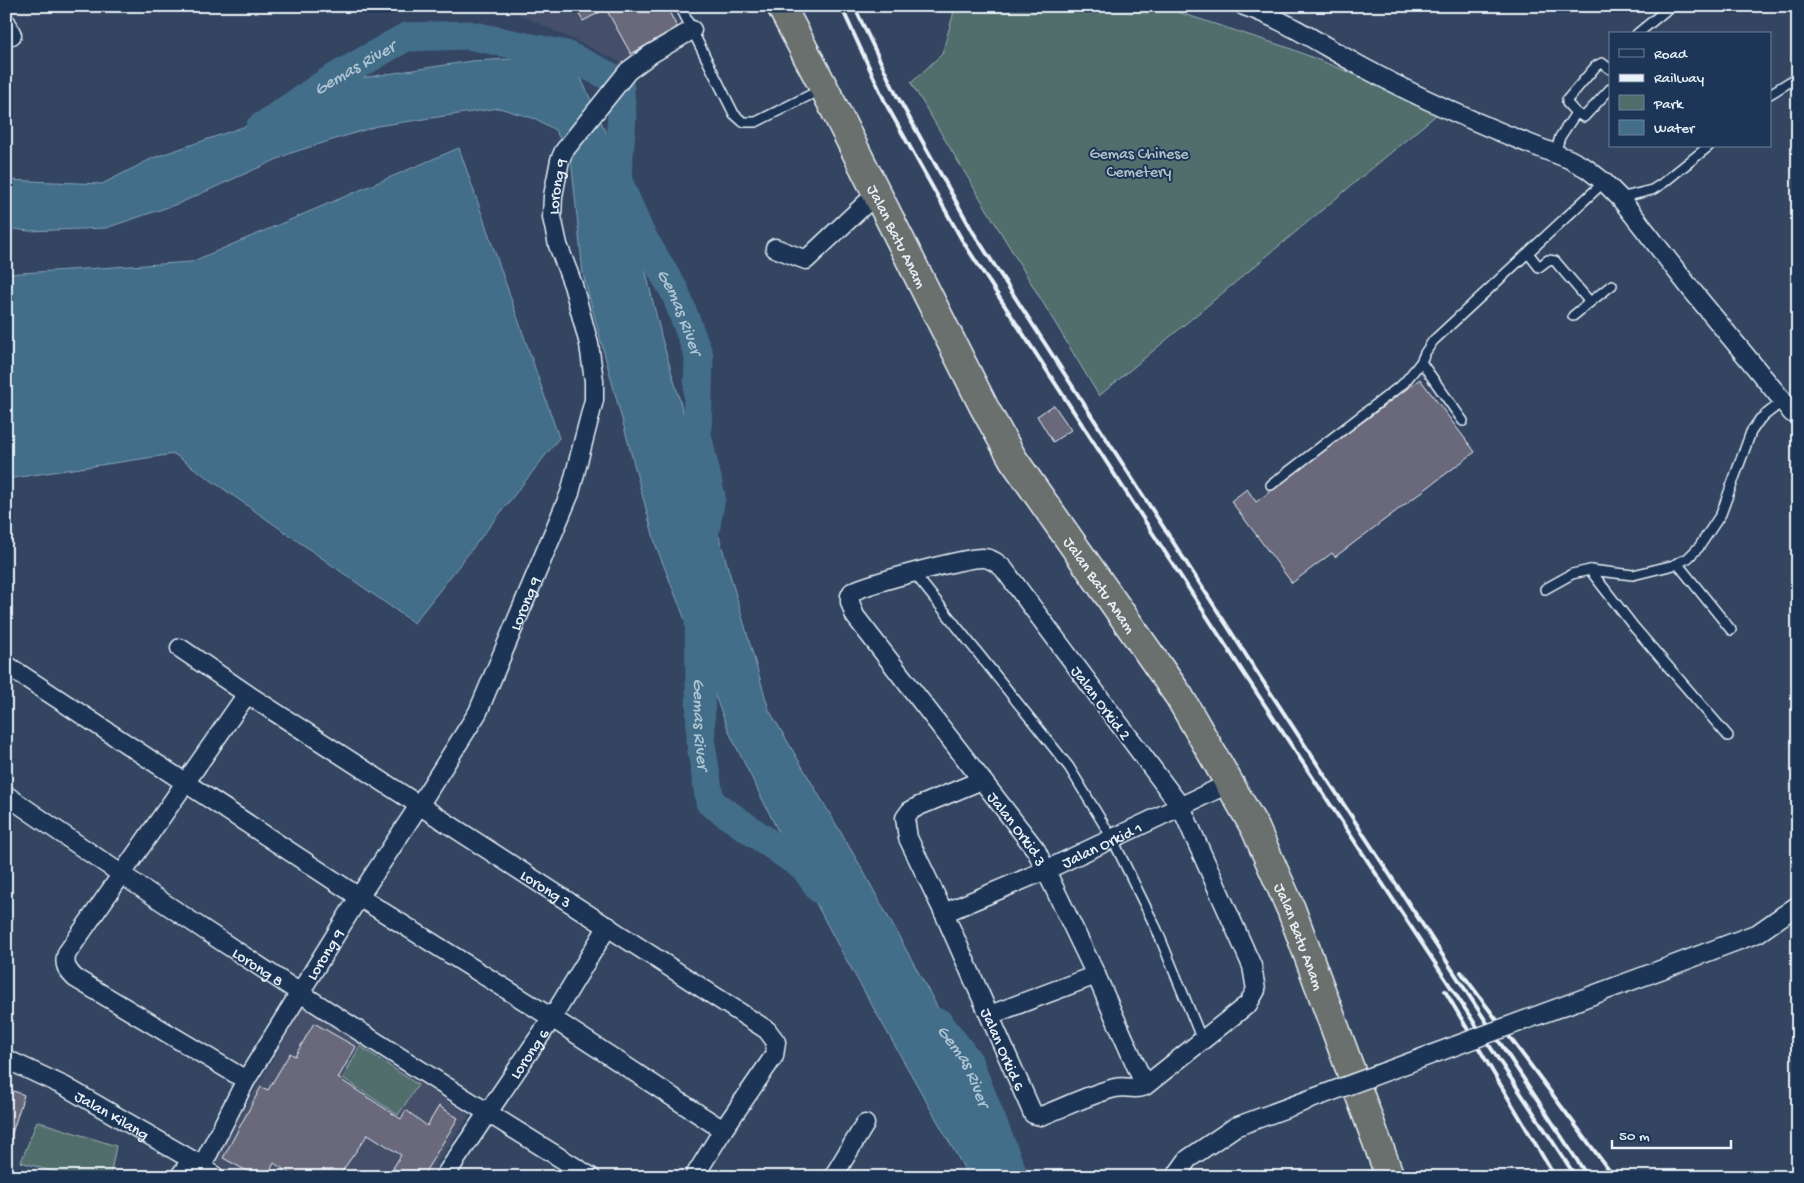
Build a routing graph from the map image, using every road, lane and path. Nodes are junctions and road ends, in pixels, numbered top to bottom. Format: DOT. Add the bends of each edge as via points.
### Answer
graph roads {
  1 [pos="680,6"];
  2 [pos="782,6"];
  3 [pos="1244,6"];
  4 [pos="1671,6"];
  5 [pos="692,30"];
  6 [pos="1638,32"];
  7 [pos="1609,67"];
  8 [pos="1798,79"];
  9 [pos="824,88"];
  10 [pos="1609,90"];
  11 [pos="1772,93"];
  12 [pos="1576,113"];
  13 [pos="1707,148"];
  14 [pos="1555,154"];
  15 [pos="1604,182"];
  16 [pos="877,193"];
  17 [pos="1620,198"];
  18 [pos="775,248"];
  19 [pos="1528,253"];
  20 [pos="1612,285"];
  21 [pos="1590,302"];
  22 [pos="1573,316"];
  23 [pos="1421,362"];
  24 [pos="1793,412"];
  25 [pos="1463,421"];
  26 [pos="1271,485"];
  27 [pos="1677,563"];
  28 [pos="1590,570"];
  29 [pos="914,573"];
  30 [pos="1545,589"];
  31 [pos="850,596"];
  32 [pos="1731,630"];
  33 [pos="180,648"];
  34 [pos="8,666"];
  35 [pos="247,694"];
  36 [pos="1728,736"];
  37 [pos="982,780"];
  38 [pos="185,782"];
  39 [pos="1230,783"];
  40 [pos="6,795"];
  41 [pos="420,804"];
  42 [pos="1180,807"];
  43 [pos="1112,838"];
  44 [pos="1046,870"];
  45 [pos="121,875"];
  46 [pos="359,897"];
  47 [pos="1798,905"];
  48 [pos="944,913"];
  49 [pos="608,926"];
  50 [pos="1096,975"];
  51 [pos="301,992"];
  52 [pos="990,1015"];
  53 [pos="552,1018"];
  54 [pos="1202,1040"];
  55 [pos="6,1059"];
  56 [pos="246,1080"];
  57 [pos="1145,1086"];
  58 [pos="487,1113"];
  59 [pos="866,1124"];
  60 [pos="723,1130"];
  61 [pos="203,1168"];
  62 [pos="179,1177"];
  63 [pos="444,1177"];
  64 [pos="591,1177"];
  65 [pos="694,1177"];
  66 [pos="833,1177"];
  67 [pos="1175,1177"];
  68 [pos="1390,1177"];
  1 -- 5 [label="lane"];
  2 -- 9 [label="highway, Jalan Batu Anam"];
  3 -- 14 [label="street" via="1454,113"];
  4 -- 6 [label="lane"];
  5 -- 9 [label="lane" via="734,114 743,122 756,122"];
  5 -- 41 [label="street, Lorong 9" via="628,70 560,160 552,217 589,344 594,400 570,493 478,712"];
  7 -- 12 [label="lane" via="1602,63 1596,66 1567,100 1568,106"];
  8 -- 11 [label="lane"];
  9 -- 16 [label="highway, Jalan Batu Anam"];
  10 -- 12 [label="lane" via="1587,116"];
  12 -- 14 [label="lane" via="1560,137"];
  13 -- 17 [label="lane" via="1663,184"];
  14 -- 15 [label="street" via="1586,168"];
  15 -- 17 [label="street"];
  15 -- 19 [label="lane"];
  16 -- 18 [label="street" via="806,260"];
  16 -- 39 [label="highway, Jalan Batu Anam" via="984,408 1013,459 1179,696"];
  17 -- 24 [label="street"];
  19 -- 21 [label="lane" via="1539,267 1548,260 1555,261"];
  19 -- 23 [label="lane" via="1433,341"];
  20 -- 21 [label="lane"];
  21 -- 22 [label="lane"];
  23 -- 25 [label="lane"];
  23 -- 26 [label="lane" via="1392,393"];
  24 -- 27 [label="lane" via="1760,419 1751,432 1721,514 1700,547"];
  27 -- 28 [label="lane" via="1633,575"];
  27 -- 32 [label="lane"];
  28 -- 30 [label="lane" via="1572,574"];
  28 -- 36 [label="lane" via="1634,628"];
  29 -- 31 [label="street, Jalan Orkid 2" via="856,590"];
  29 -- 42 [label="street, Jalan Orkid 2" via="982,558 1003,568"];
  29 -- 43 [label="lane" via="1069,767"];
  31 -- 37 [label="street, Jalan Orkid 3" via="855,616"];
  33 -- 35 [label="street, Lorong 3"];
  34 -- 38 [label="street"];
  35 -- 38 [label="street"];
  35 -- 41 [label="street, Lorong 3"];
  37 -- 44 [label="street, Jalan Orkid 3" via="1036,850"];
  37 -- 48 [label="street, Jalan Orkid 6" via="919,806 904,818 908,838"];
  38 -- 45 [label="street"];
  38 -- 46 [label="street"];
  39 -- 42 [label="street, Jalan Orkid 1"];
  39 -- 68 [label="highway, Jalan Batu Anam" via="1255,828 1291,909"];
  40 -- 45 [label="street, Lorong 8"];
  41 -- 46 [label="street, Lorong 9"];
  41 -- 49 [label="street, Lorong 3"];
  42 -- 43 [label="street, Jalan Orkid 1"];
  42 -- 54 [label="street, Jalan Orkid 2" via="1252,966 1256,990 1248,1004"];
  43 -- 44 [label="street, Jalan Orkid 1"];
  43 -- 54 [label="lane" via="1157,930"];
  44 -- 48 [label="street, Jalan Orkid 1"];
  44 -- 50 [label="street, Jalan Orkid 3"];
  45 -- 51 [label="street, Lorong 8"];
  45 -- 56 [label="street" via="67,952 64,962 68,971"];
  46 -- 51 [label="street, Lorong 9"];
  46 -- 53 [label="street"];
  47 -- 67 [label="street, bridge" via="1758,933 1235,1127 1188,1159"];
  48 -- 52 [label="street, Jalan Orkid 6"];
  49 -- 53 [label="street, Lorong 6"];
  49 -- 60 [label="street, Lorong 3" via="767,1030 776,1042 774,1056"];
  50 -- 52 [label="street"];
  50 -- 57 [label="street, Jalan Orkid 3"];
  51 -- 56 [label="street, Lorong 9"];
  51 -- 58 [label="street, Lorong 8"];
  52 -- 57 [label="street, Jalan Orkid 6" via="1035,1115 1041,1116 1113,1088 1139,1089"];
  53 -- 58 [label="street, Lorong 6"];
  53 -- 60 [label="street"];
  54 -- 57 [label="street"];
  55 -- 61 [label="street, Jalan Kilang" via="66,1087"];
  56 -- 61 [label="street, Lorong 9"];
  58 -- 63 [label="street, Lorong 6"];
  58 -- 64 [label="street, Lorong 8"];
  59 -- 66 [label="street"];
  60 -- 65 [label="street, Lorong 3"];
  61 -- 62 [label="street, Lorong 9"];
}
